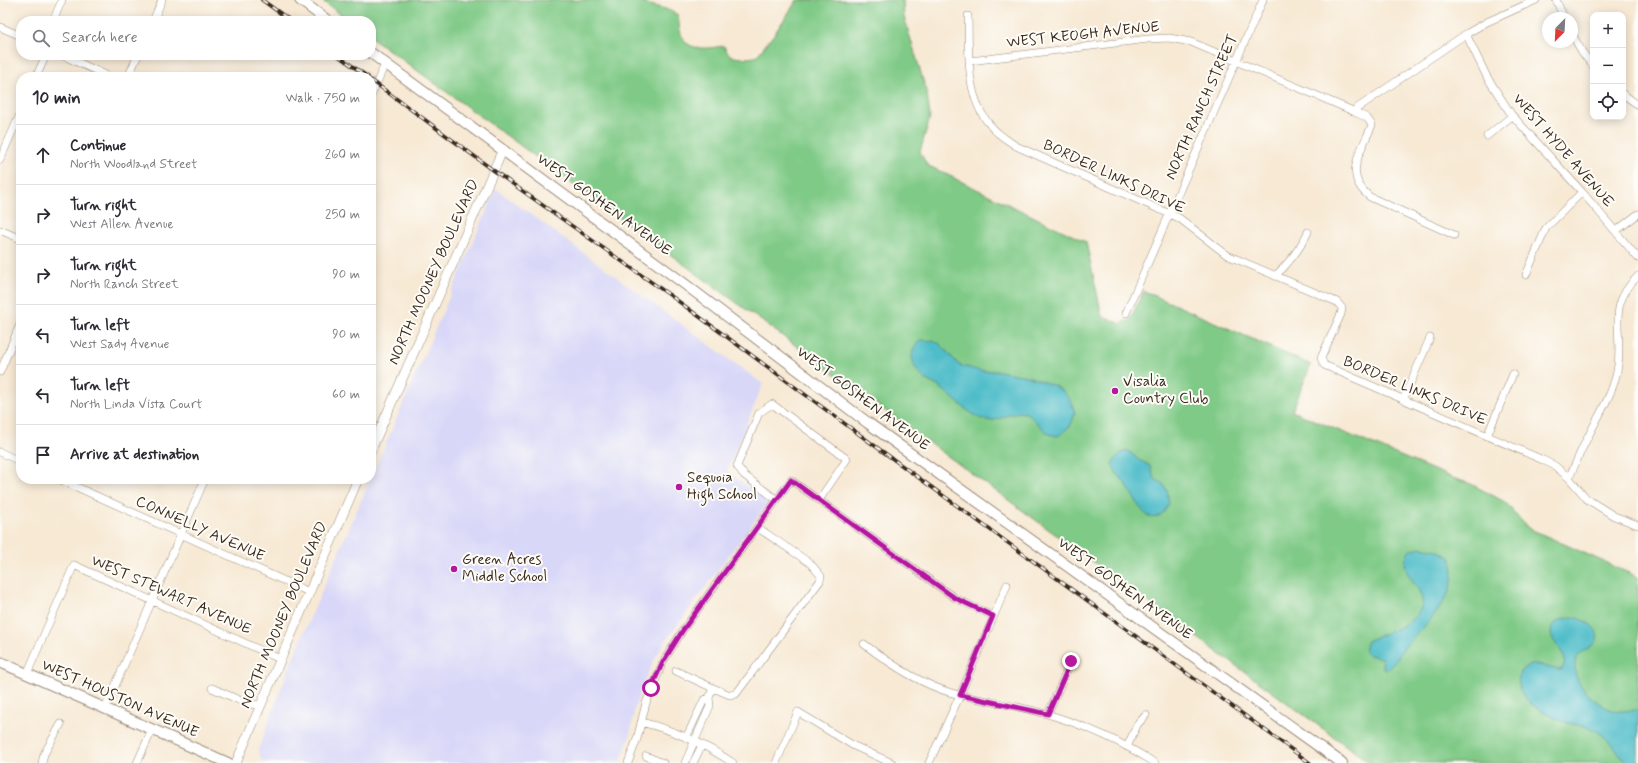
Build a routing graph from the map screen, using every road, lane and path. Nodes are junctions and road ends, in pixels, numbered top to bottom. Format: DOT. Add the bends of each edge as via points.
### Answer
graph roads {
  1 [pos="62,0"];
  2 [pos="162,0"];
  3 [pos="300,0"];
  4 [pos="1263,0"];
  5 [pos="1536,0"];
  6 [pos="1556,0"];
  7 [pos="1561,12"];
  8 [pos="55,16"];
  9 [pos="154,16"];
  10 [pos="321,16"];
  11 [pos="968,16"];
  12 [pos="0,27"];
  13 [pos="16,34"];
  14 [pos="1466,34"];
  15 [pos="1578,45"];
  16 [pos="376,57"];
  17 [pos="44,60"];
  18 [pos="73,60"];
  19 [pos="136,60"];
  20 [pos="1236,60"];
  21 [pos="970,61"];
  22 [pos="1590,62"];
  23 [pos="385,64"];
  24 [pos="38,72"];
  25 [pos="99,72"];
  26 [pos="130,72"];
  27 [pos="376,85"];
  28 [pos="1626,96"];
  29 [pos="1638,105"];
  30 [pos="1353,111"];
  31 [pos="1512,116"];
  32 [pos="16,123"];
  33 [pos="1487,136"];
  34 [pos="503,150"];
  35 [pos="0,160"];
  36 [pos="1582,192"];
  37 [pos="1169,214"];
  38 [pos="1638,214"];
  39 [pos="0,230"];
  40 [pos="1308,232"];
  41 [pos="1616,232"];
  42 [pos="1454,235"];
  43 [pos="16,237"];
  44 [pos="1638,258"];
  45 [pos="1526,275"];
  46 [pos="1275,276"];
  47 [pos="1638,276"];
  48 [pos="1126,313"];
  49 [pos="16,334"];
  50 [pos="1430,338"];
  51 [pos="0,372"];
  52 [pos="1513,374"];
  53 [pos="1403,400"];
  54 [pos="1487,436"];
  55 [pos="376,439"];
  56 [pos="0,452"];
  57 [pos="16,460"];
  58 [pos="1569,478"];
  59 [pos="69,484"];
  60 [pos="202,484"];
  61 [pos="356,484"];
  62 [pos="777,500"];
  63 [pos="819,500"];
  64 [pos="1638,525"];
  65 [pos="758,528"];
  66 [pos="181,534"];
  67 [pos="1006,585"];
  68 [pos="309,592"];
  69 [pos="152,600"];
  70 [pos="993,616"];
  71 [pos="864,644"];
  72 [pos="280,659"];
  73 [pos="1071,661"];
  74 [pos="0,662"];
  75 [pos="676,671"];
  76 [pos="27,674"];
  77 [pos="212,688"];
  78 [pos="713,688"];
  79 [pos="960,695"];
  80 [pos="709,698"];
  81 [pos="261,705"];
  82 [pos="105,709"];
  83 [pos="1048,714"];
  84 [pos="1146,715"];
  85 [pos="641,722"];
  86 [pos="61,724"];
  87 [pos="152,730"];
  88 [pos="686,738"];
  89 [pos="695,741"];
  90 [pos="702,745"];
  91 [pos="1127,747"];
  92 [pos="646,756"];
  93 [pos="690,761"];
  94 [pos="42,763"];
  95 [pos="137,763"];
  96 [pos="228,763"];
  97 [pos="236,763"];
  98 [pos="628,763"];
  99 [pos="663,763"];
  100 [pos="733,763"];
  101 [pos="776,763"];
  102 [pos="892,763"];
  103 [pos="929,763"];
  104 [pos="1155,763"];
  105 [pos="1342,763"];
  1 -- 8 [label="street"];
  2 -- 9 [label="street"];
  3 -- 10 [label="main road"];
  4 -- 20 [label="street, NORTH RANCH STREET"];
  5 -- 14 [label="street" via="1486,22"];
  6 -- 7 [label="street"];
  11 -- 21 [label="street, BORDER LINKS DRIVE"];
  12 -- 13 [label="street"];
  14 -- 30 [label="street"];
  14 -- 31 [label="street, WEST HYDE AVENUE" via="1487,77"];
  15 -- 22 [label="street"];
  16 -- 23 [label="main road, WEST GOSHEN AVENUE"];
  17 -- 24 [label="street"];
  18 -- 25 [label="street"];
  19 -- 26 [label="street"];
  20 -- 21 [label="street, WEST KEOGH AVENUE" via="1191,42 1170,38"];
  20 -- 30 [label="street, WEST KEOGH AVENUE"];
  20 -- 37 [label="street, NORTH RANCH STREET"];
  21 -- 37 [label="street, BORDER LINKS DRIVE" via="974,94 980,109 989,124 1002,137 1016,146"];
  23 -- 27 [label="street"];
  23 -- 34 [label="main road, WEST GOSHEN AVENUE"];
  28 -- 29 [label="street"];
  30 -- 42 [label="street, WEST KEOGH AVENUE" via="1367,118 1372,125 1354,170 1362,191"];
  31 -- 33 [label="street"];
  31 -- 36 [label="street, WEST HYDE AVENUE"];
  32 -- 35 [label="street"];
  34 -- 55 [label="street, NORTH MOONEY BOULEVARD"];
  34 -- 105 [label="main road, WEST GOSHEN AVENUE" via="868,423"];
  36 -- 41 [label="street, WEST HYDE AVENUE"];
  36 -- 45 [label="street" via="1546,228"];
  37 -- 46 [label="street, BORDER LINKS DRIVE" via="1179,218 1227,255"];
  37 -- 48 [label="street, NORTH RANCH STREET"];
  38 -- 41 [label="street"];
  39 -- 43 [label="street"];
  40 -- 46 [label="street" via="1293,257"];
  41 -- 44 [label="street, WEST HYDE AVENUE"];
  46 -- 53 [label="street, BORDER LINKS DRIVE" via="1337,302 1342,308 1321,358 1324,365"];
  47 -- 58 [label="street" via="1618,307 1619,349 1614,383"];
  49 -- 51 [label="street"];
  50 -- 53 [label="street"];
  52 -- 54 [label="street"];
  53 -- 54 [label="street, BORDER LINKS DRIVE"];
  54 -- 58 [label="street, BORDER LINKS DRIVE" via="1555,466"];
  56 -- 57 [label="street"];
  58 -- 64 [label="street, BORDER LINKS DRIVE" via="1587,499 1614,516"];
  59 -- 66 [label="street, CONNELLY AVENUE"];
  60 -- 66 [label="street"];
  61 -- 68 [label="street, NORTH MOONEY BOULEVARD"];
  62 -- 63 [label="street" via="791,480"];
  62 -- 63 [label="street" via="744,475 737,466 759,413 772,404 847,459"];
  62 -- 65 [label="street"];
  63 -- 70 [label="street" via="955,598"];
  65 -- 78 [label="street" via="810,563 822,576 736,694 730,695"];
  65 -- 85 [label="street" via="672,646 658,673"];
  66 -- 68 [label="street, CONNELLY AVENUE"];
  66 -- 69 [label="street"];
  67 -- 70 [label="street"];
  68 -- 72 [label="street, NORTH MOONEY BOULEVARD"];
  69 -- 72 [label="street, WEST STEWART AVENUE"];
  69 -- 76 [label="street, WEST STEWART AVENUE" via="74,565"];
  69 -- 82 [label="street"];
  70 -- 79 [label="street"];
  71 -- 79 [label="street" via="903,671 928,684"];
  72 -- 81 [label="street, NORTH MOONEY BOULEVARD"];
  73 -- 83 [label="street"];
  74 -- 76 [label="main road, WEST HOUSTON AVENUE"];
  75 -- 78 [label="street"];
  76 -- 82 [label="main road, WEST HOUSTON AVENUE"];
  77 -- 81 [label="street" via="248,704"];
  78 -- 80 [label="street"];
  79 -- 83 [label="street"];
  79 -- 103 [label="street"];
  80 -- 88 [label="street" via="704,700"];
  80 -- 89 [label="street" via="710,706"];
  81 -- 97 [label="street, NORTH MOONEY BOULEVARD"];
  82 -- 87 [label="main road, WEST HOUSTON AVENUE"];
  83 -- 91 [label="street"];
  84 -- 91 [label="street" via="1137,725"];
  85 -- 88 [label="street"];
  85 -- 98 [label="street"];
  86 -- 94 [label="street" via="44,754"];
  87 -- 95 [label="street"];
  87 -- 96 [label="main road, WEST HOUSTON AVENUE"];
  88 -- 89 [label="street"];
  89 -- 90 [label="street"];
  89 -- 93 [label="street"];
  90 -- 93 [label="street"];
  90 -- 100 [label="street"];
  91 -- 104 [label="street"];
  92 -- 99 [label="street"];
  101 -- 102 [label="street" via="798,712 854,746"];
}
